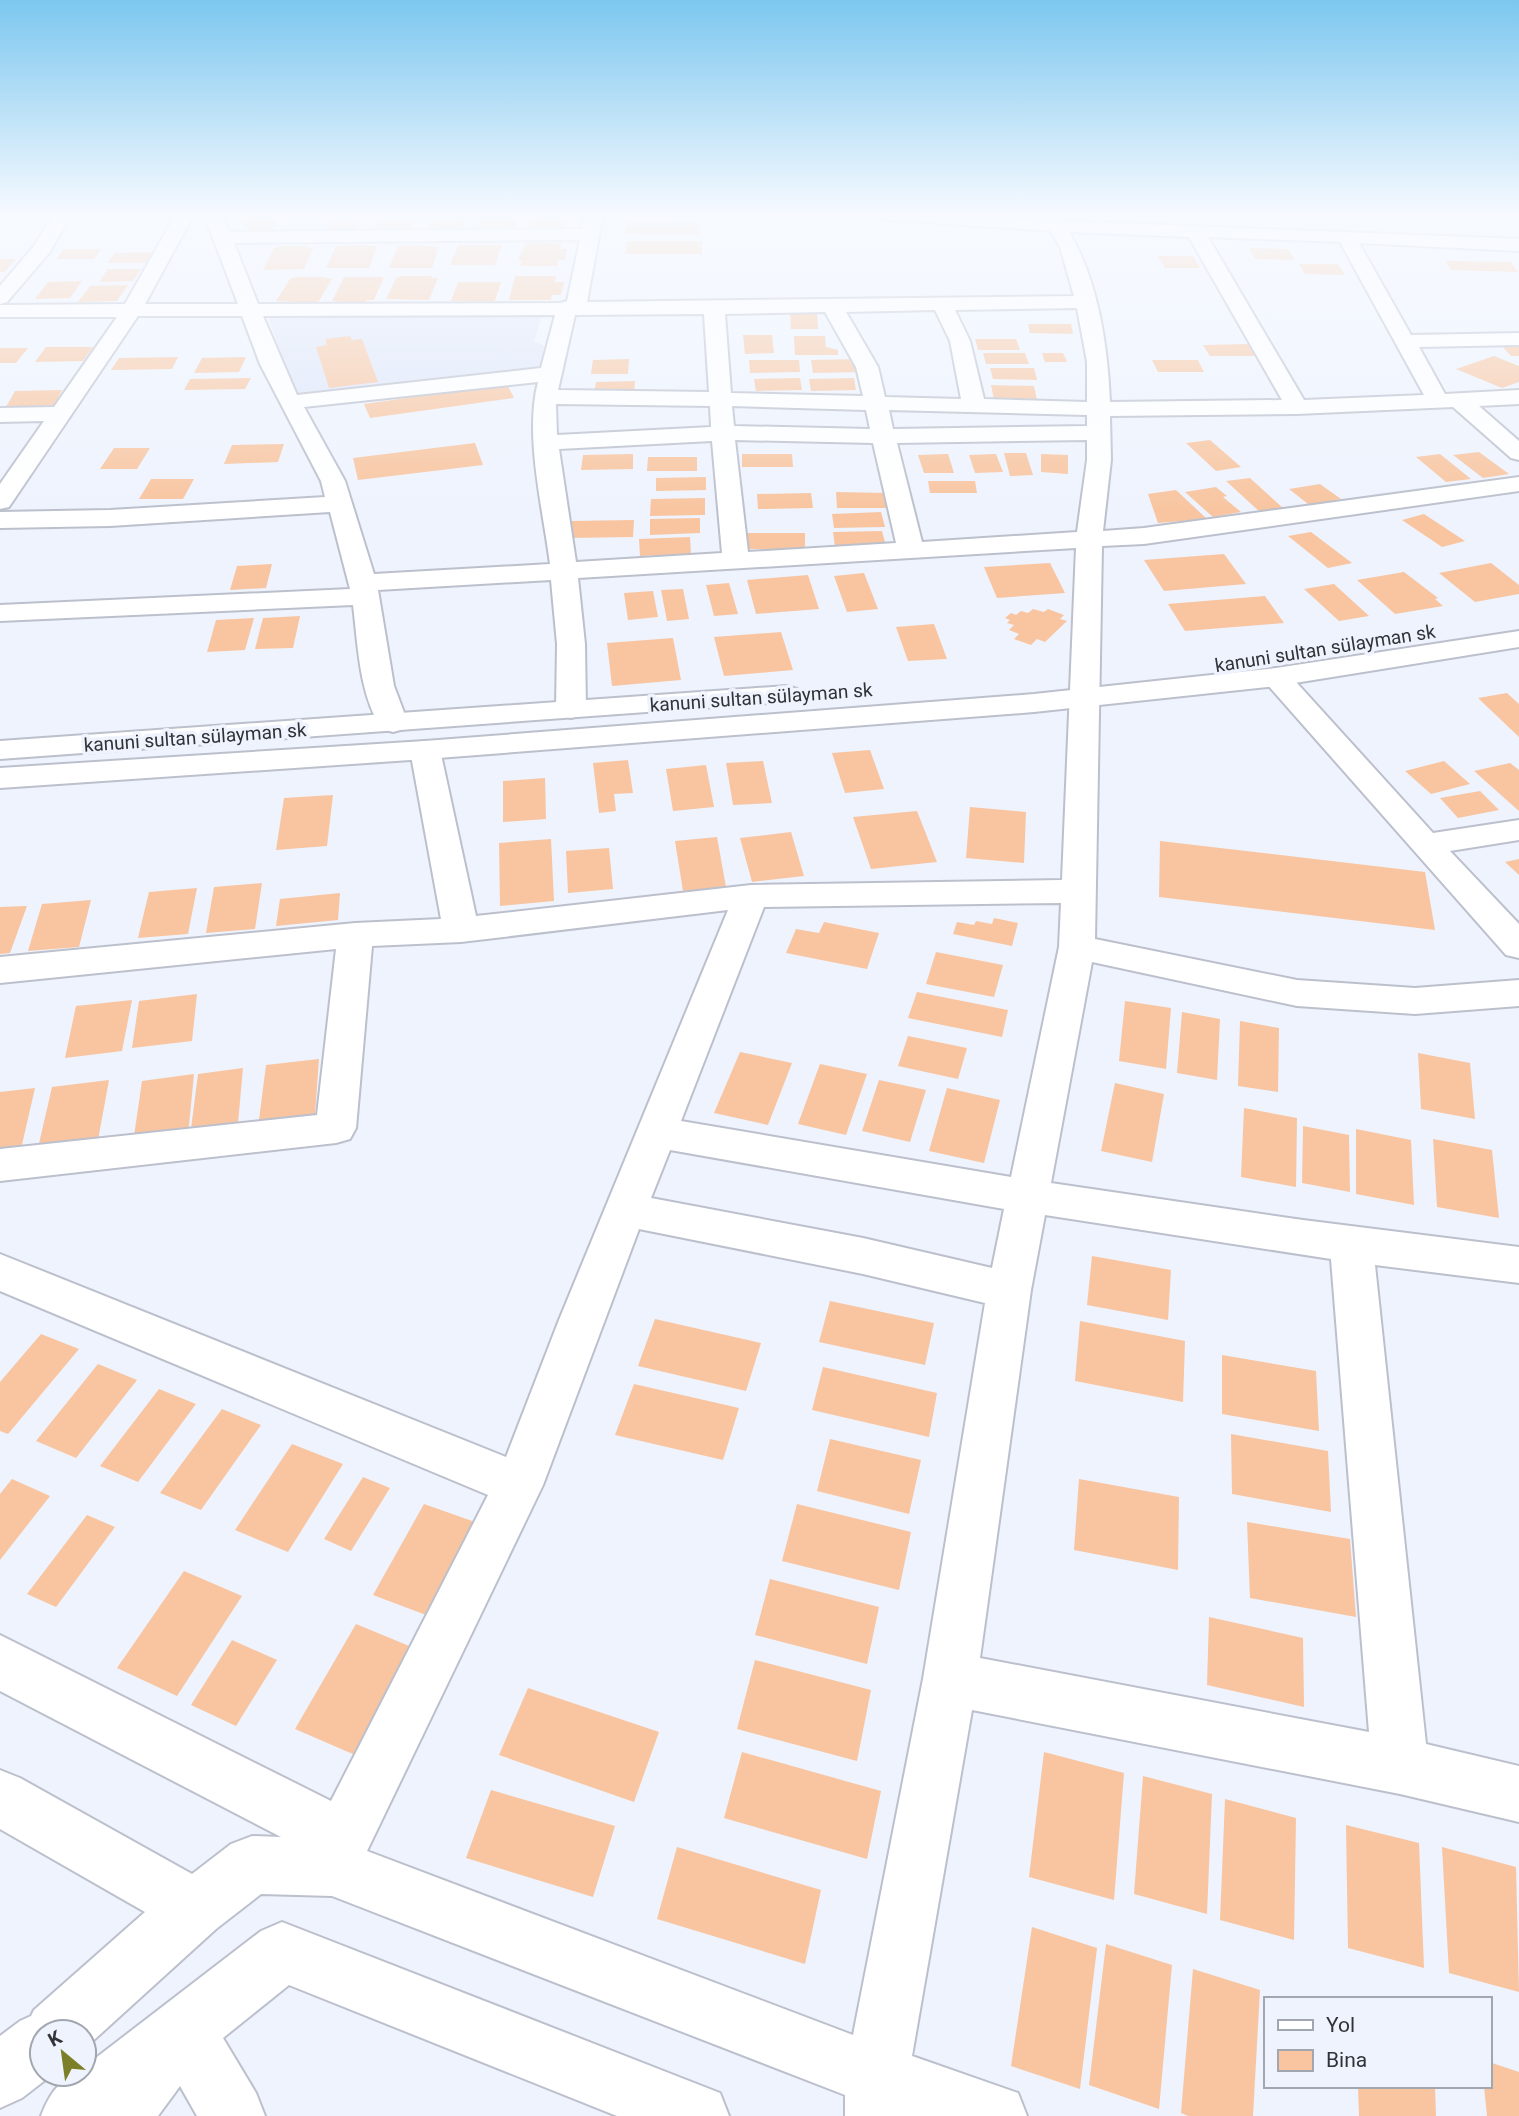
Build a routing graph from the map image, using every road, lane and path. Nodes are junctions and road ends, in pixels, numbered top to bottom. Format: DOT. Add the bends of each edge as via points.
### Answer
graph roads {
  1 [pos="130,313"];
  2 [pos="252,313"];
  3 [pos="569,313"];
  4 [pos="713,313"];
  5 [pos="836,313"];
  6 [pos="946,313"];
  7 [pos="1088,313"];
  8 [pos="1242,313"];
  9 [pos="1389,313"];
  10 [pos="1519,339"];
  11 [pos="1405,341"];
  12 [pos="548,386"];
  13 [pos="1519,397"];
  14 [pos="721,399"];
  15 [pos="1449,401"];
  16 [pos="290,402"];
  17 [pos="875,403"];
  18 [pos="974,406"];
  19 [pos="1297,407"];
  20 [pos="62,414"];
  21 [pos="0,415"];
  22 [pos="1099,421"];
  23 [pos="723,433"];
  24 [pos="883,436"];
  25 [pos="546,443"];
  26 [pos="1519,453"];
  27 [pos="1519,484"];
  28 [pos="0,502"];
  29 [pos="340,504"];
  30 [pos="0,520"];
  31 [pos="1088,539"];
  32 [pos="911,550"];
  33 [pos="736,561"];
  34 [pos="564,571"];
  35 [pos="364,589"];
  36 [pos="0,613"];
  37 [pos="1519,617"];
  38 [pos="1519,639"];
  39 [pos="1276,677"];
  40 [pos="1085,688"];
  41 [pos="571,709"];
  42 [pos="393,723"];
  43 [pos="0,750"];
  44 [pos="425,750"];
  45 [pos="0,778"];
  46 [pos="1519,830"];
  47 [pos="1425,845"];
  48 [pos="1077,891"];
  49 [pos="751,895"];
  50 [pos="461,930"];
  51 [pos="355,935"];
  52 [pos="1519,946"];
  53 [pos="1077,947"];
  54 [pos="0,970"];
  55 [pos="1519,993"];
  56 [pos="657,1132"];
  57 [pos="0,1165"];
  58 [pos="1029,1198"];
  59 [pos="627,1210"];
  60 [pos="1352,1247"];
  61 [pos="1519,1265"];
  62 [pos="7,1286"];
  63 [pos="1009,1290"];
  64 [pos="519,1485"];
  65 [pos="0,1662"];
  66 [pos="950,1679"];
  67 [pos="1400,1766"];
  68 [pos="1519,1794"];
  69 [pos="0,1798"];
  70 [pos="337,1852"];
  71 [pos="195,1908"];
  72 [pos="72,2018"];
  73 [pos="183,2030"];
  74 [pos="28,2054"];
  75 [pos="0,2076"];
  76 [pos="877,2096"];
  77 [pos="73,2116"];
  78 [pos="119,2116"];
  79 [pos="233,2116"];
  80 [pos="698,2116"];
  81 [pos="995,2116"];
  1 -- 20 [label="street"];
  2 -- 16 [label="street"];
  3 -- 12 [label="street"];
  4 -- 14 [label="street"];
  5 -- 17 [label="street" via="867,367"];
  6 -- 18 [label="street" via="960,341"];
  7 -- 22 [label="street" via="1098,362"];
  8 -- 19 [label="street"];
  9 -- 11 [label="street"];
  10 -- 11 [label="street"];
  11 -- 15 [label="street"];
  12 -- 14 [label="street"];
  12 -- 16 [label="street"];
  12 -- 25 [label="street"];
  13 -- 15 [label="street"];
  14 -- 17 [label="street"];
  14 -- 23 [label="street"];
  15 -- 19 [label="street"];
  15 -- 26 [label="street"];
  16 -- 29 [label="street" via="333,481"];
  17 -- 18 [label="street"];
  17 -- 24 [label="street"];
  18 -- 22 [label="street"];
  19 -- 22 [label="street"];
  20 -- 21 [label="street"];
  20 -- 28 [label="street"];
  22 -- 24 [label="street"];
  22 -- 31 [label="street" via="1099,460"];
  23 -- 24 [label="street"];
  23 -- 25 [label="street"];
  23 -- 33 [label="street"];
  24 -- 32 [label="street"];
  25 -- 34 [label="street"];
  27 -- 31 [label="street" via="1144,536"];
  29 -- 30 [label="street"];
  29 -- 35 [label="street"];
  31 -- 32 [label="street"];
  31 -- 40 [label="street"];
  32 -- 33 [label="street"];
  33 -- 34 [label="street"];
  34 -- 35 [label="street"];
  34 -- 41 [label="street"];
  35 -- 36 [label="street"];
  35 -- 42 [label="street" via="379,686"];
  37 -- 40 [label="street, kanuni sultan sülayman sk"];
  38 -- 39 [label="street"];
  39 -- 40 [label="street"];
  39 -- 47 [label="street"];
  40 -- 41 [label="street, kanuni sultan sülayman sk"];
  40 -- 44 [label="street"];
  40 -- 48 [label="street"];
  41 -- 42 [label="street, kanuni sultan sülayman sk"];
  42 -- 43 [label="street, kanuni sultan sülayman sk"];
  44 -- 45 [label="street"];
  44 -- 50 [label="street"];
  46 -- 47 [label="street"];
  47 -- 52 [label="street"];
  48 -- 49 [label="street"];
  48 -- 53 [label="street"];
  49 -- 50 [label="street"];
  49 -- 56 [label="street"];
  50 -- 51 [label="street"];
  51 -- 54 [label="street"];
  51 -- 57 [label="street" via="335,1128"];
  53 -- 55 [label="street" via="1297,993 1415,1001"];
  53 -- 58 [label="street"];
  56 -- 58 [label="street"];
  56 -- 59 [label="street"];
  58 -- 60 [label="street"];
  58 -- 63 [label="street"];
  59 -- 63 [label="street"];
  59 -- 64 [label="street"];
  60 -- 61 [label="street"];
  60 -- 67 [label="street"];
  62 -- 64 [label="street"];
  63 -- 66 [label="street"];
  64 -- 70 [label="street"];
  65 -- 70 [label="street"];
  66 -- 67 [label="street"];
  66 -- 76 [label="street"];
  67 -- 68 [label="street"];
  69 -- 71 [label="street"];
  70 -- 71 [label="street" via="252,1865"];
  70 -- 76 [label="street"];
  71 -- 72 [label="street"];
  73 -- 77 [label="street"];
  73 -- 78 [label="street"];
  73 -- 79 [label="street"];
  73 -- 80 [label="street" via="282,1952"];
  74 -- 75 [label="street"];
  76 -- 81 [label="street"];
}
